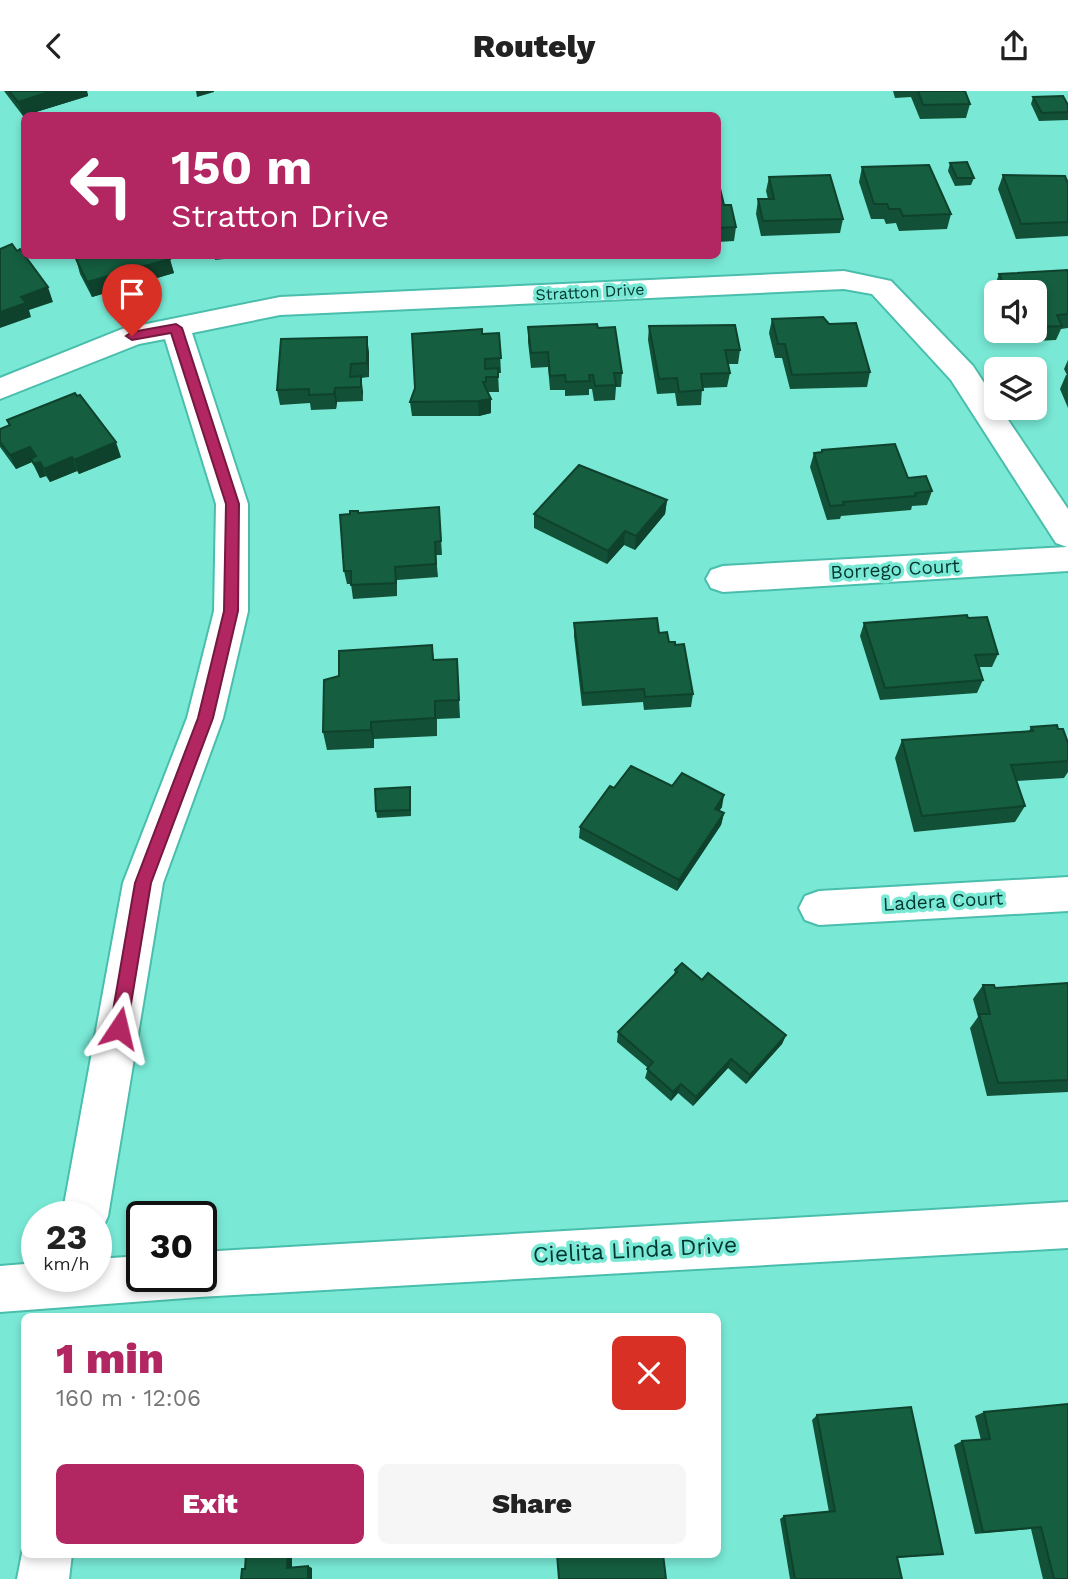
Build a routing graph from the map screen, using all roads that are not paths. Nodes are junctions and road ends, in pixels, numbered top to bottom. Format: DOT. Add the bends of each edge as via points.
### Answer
graph roads {
  1 [pos="176,328"];
  2 [pos="0,389"];
  3 [pos="1068,535"];
  4 [pos="1068,559"];
  5 [pos="723,579"];
  6 [pos="1068,894"];
  7 [pos="819,908"];
  8 [pos="88,1201"];
  9 [pos="1068,1225"];
  10 [pos="217,1274"];
  11 [pos="0,1289"];
  12 [pos="21,1290"];
  13 [pos="46,1558"];
  14 [pos="43,1579"];
  1 -- 2 [label="street, Stratton Drive" via="132,336"];
  1 -- 3 [label="street, Stratton Drive" via="281,306 844,280 881,287 962,373"];
  1 -- 8 [label="street" via="232,504 231,611 205,718 143,883"];
  4 -- 5 [label="street, Borrego Court"];
  6 -- 7 [label="street, Ladera Court"];
  9 -- 10 [label="street, Cielita Linda Drive"];
  11 -- 12 [label="street"];
  13 -- 14 [label="street"];
}
